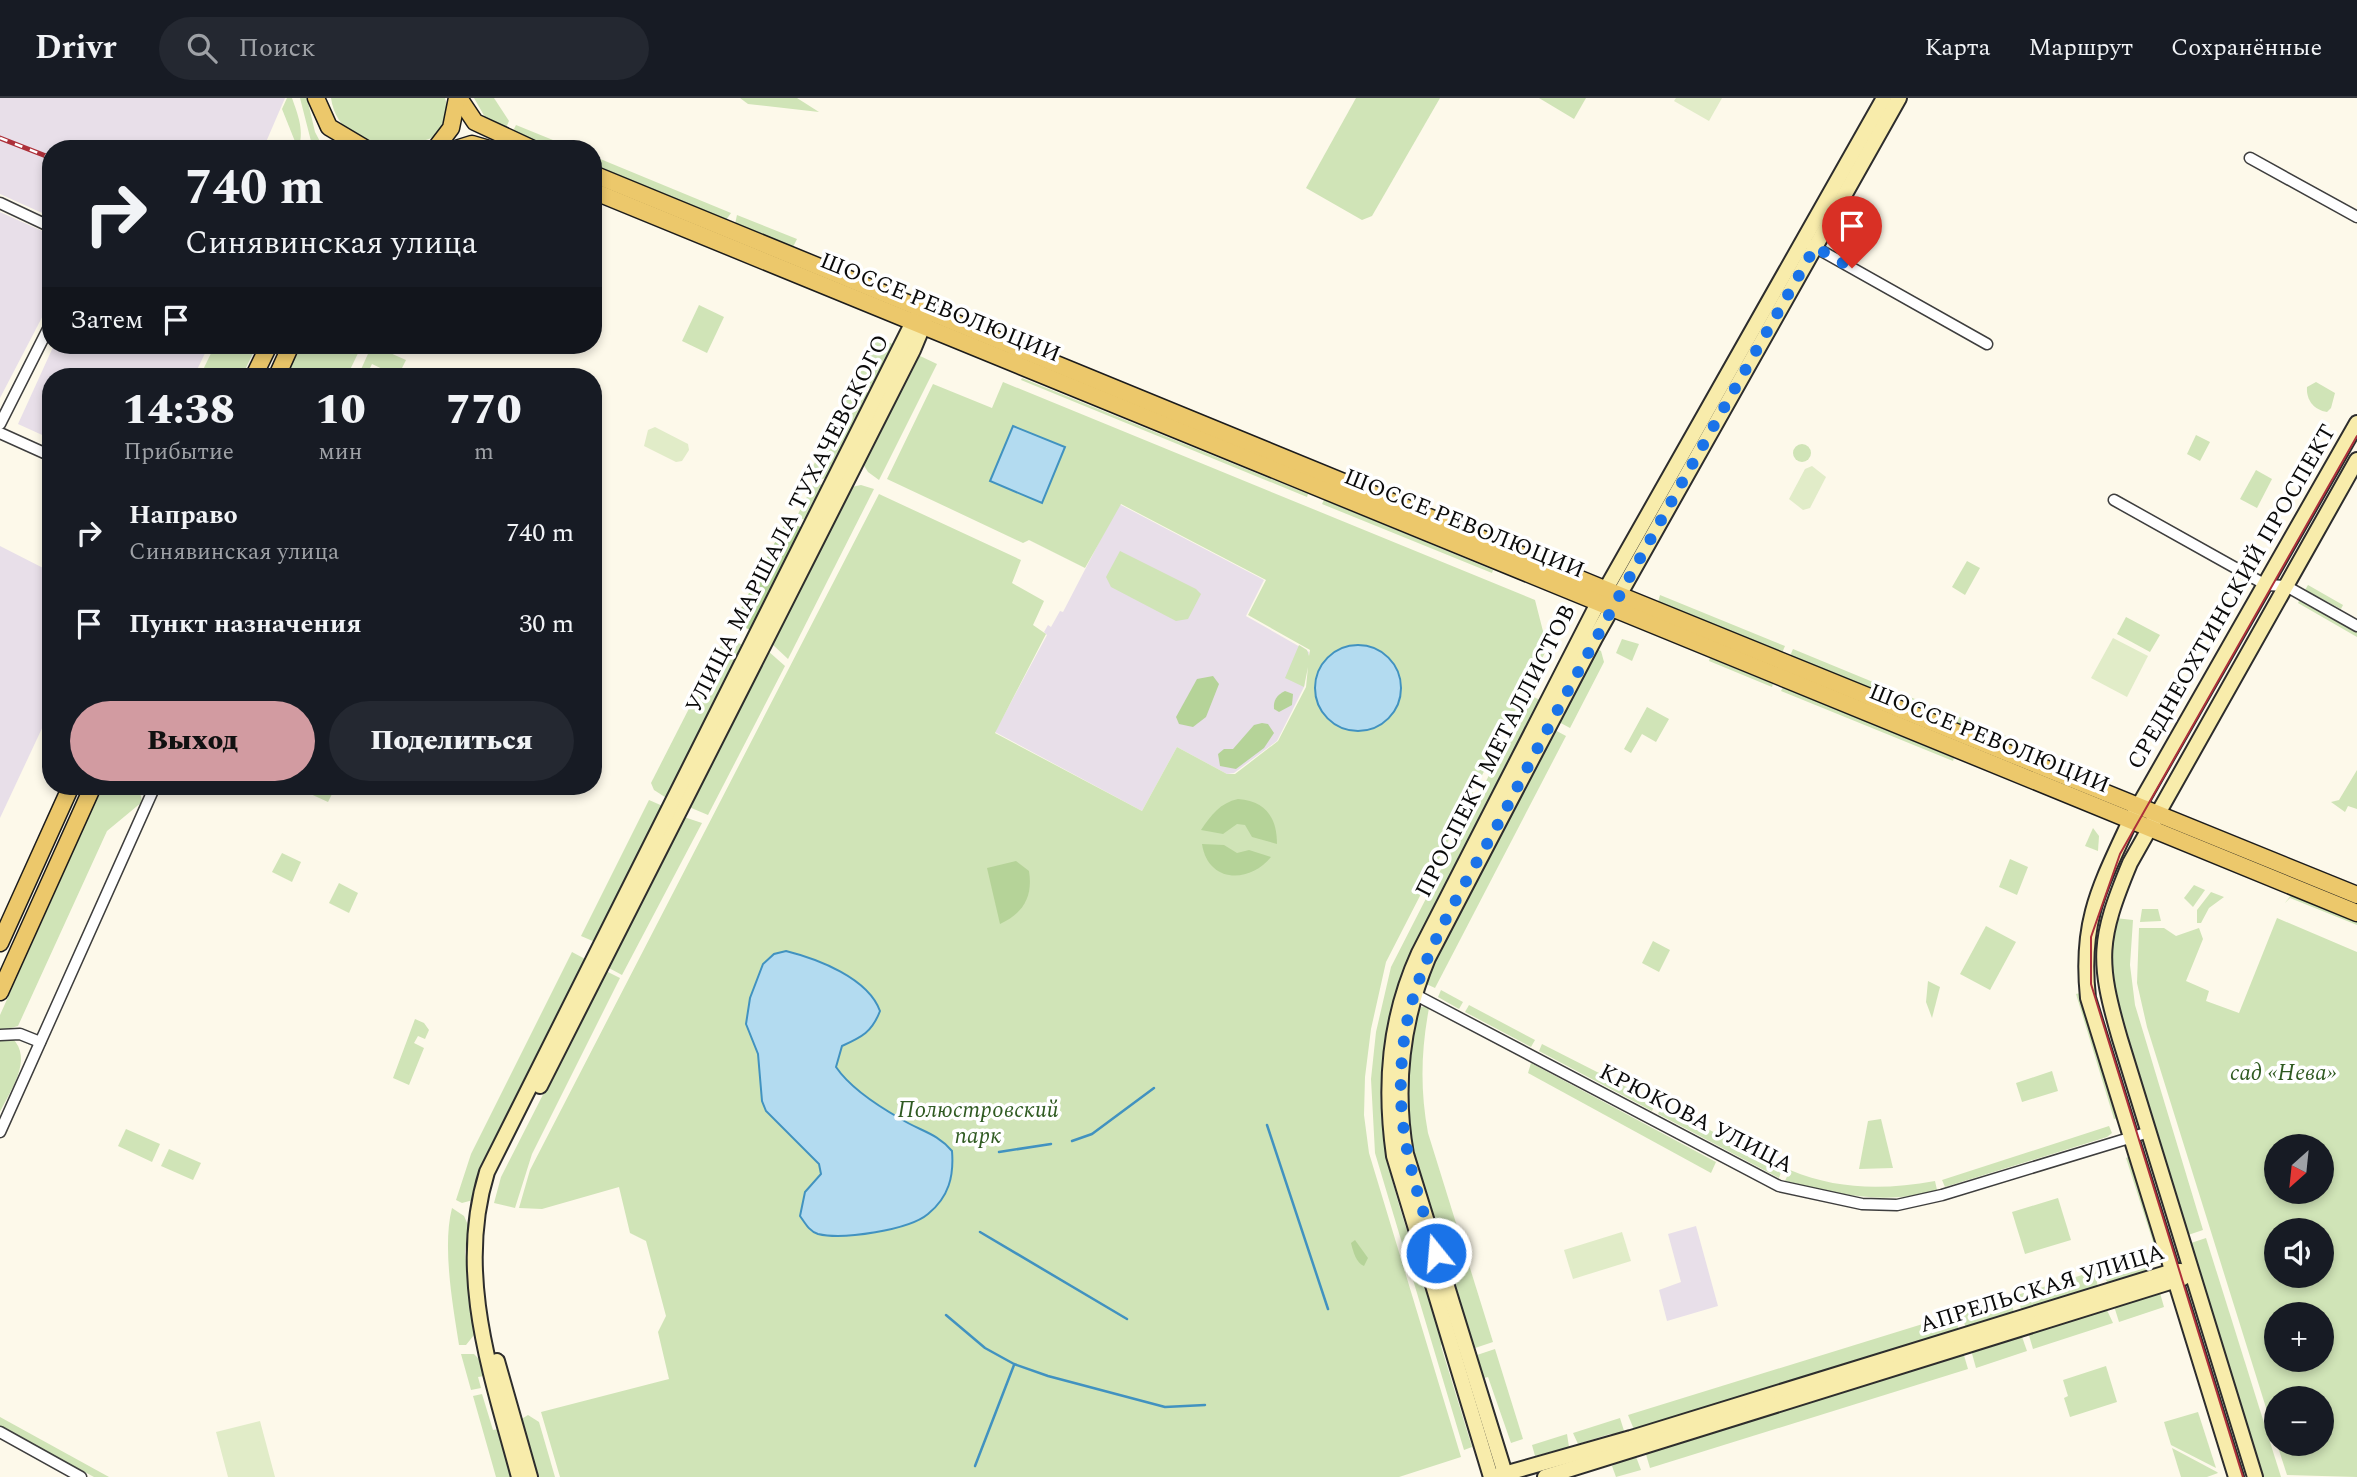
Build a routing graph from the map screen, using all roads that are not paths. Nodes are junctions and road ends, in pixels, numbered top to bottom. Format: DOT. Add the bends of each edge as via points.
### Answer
graph roads {
  1 [pos="458,98"];
  2 [pos="1884,98"];
  3 [pos="1899,98"];
  4 [pos="319,101"];
  5 [pos="329,127"];
  6 [pos="336,140"];
  7 [pos="351,140"];
  8 [pos="442,140"];
  9 [pos="512,140"];
  10 [pos="2250,158"];
  11 [pos="602,178"];
  12 [pos="602,195"];
  13 [pos="0,204"];
  14 [pos="2357,218"];
  15 [pos="42,223"];
  16 [pos="1809,244"];
  17 [pos="920,320"];
  18 [pos="42,341"];
  19 [pos="1987,344"];
  20 [pos="2357,423"];
  21 [pos="0,424"];
  22 [pos="0,433"];
  23 [pos="42,452"];
  24 [pos="2357,460"];
  25 [pos="2114,500"];
  26 [pos="2266,585"];
  27 [pos="2286,586"];
  28 [pos="1608,599"];
  29 [pos="2357,626"];
  30 [pos="67,795"];
  31 [pos="89,795"];
  32 [pos="151,795"];
  33 [pos="2138,806"];
  34 [pos="2156,813"];
  35 [pos="2130,821"];
  36 [pos="2148,829"];
  37 [pos="2357,894"];
  38 [pos="2357,913"];
  39 [pos="0,943"];
  40 [pos="0,992"];
  41 [pos="1409,992"];
  42 [pos="0,1035"];
  43 [pos="40,1042"];
  44 [pos="0,1132"];
  45 [pos="2149,1132"];
  46 [pos="2132,1137"];
  47 [pos="2193,1272"];
  48 [pos="2175,1276"];
  49 [pos="0,1432"];
  50 [pos="1499,1476"];
  51 [pos="81,1477"];
  52 [pos="519,1477"];
  53 [pos="530,1477"];
  54 [pos="1545,1477"];
  55 [pos="2236,1477"];
  56 [pos="2255,1477"];
  1 -- 8 [label="main road" via="451,128"];
  1 -- 9 [label="main road" via="481,127"];
  2 -- 16 [label="street, ПРОСПЕКТ МЕТАЛЛИСТОВ"];
  3 -- 16 [label="street, ПРОСПЕКТ МЕТАЛЛИСТОВ"];
  4 -- 5 [label="main road"];
  5 -- 6 [label="main road"];
  5 -- 7 [label="main road"];
  10 -- 14 [label="street"];
  11 -- 17 [label="main road, ШОССЕ РЕВОЛЮЦИИ"];
  12 -- 17 [label="main road, ШОССЕ РЕВОЛЮЦИИ"];
  13 -- 15 [label="street"];
  16 -- 19 [label="street"];
  16 -- 28 [label="street, ПРОСПЕКТ МЕТАЛЛИСТОВ"];
  17 -- 28 [label="main road, ШОССЕ РЕВОЛЮЦИИ"];
  17 -- 52 [label="street, УЛИЦА МАРШАЛА ТУХАЧЕВСКОГО" via="487,1172 474,1235 475,1292"];
  17 -- 53 [label="street, УЛИЦА МАРШАЛА ТУХАЧЕВСКОГО" via="489,1192 480,1253 485,1316"];
  18 -- 21 [label="street"];
  20 -- 26 [label="street, СРЕДНЕОХТИНСКИЙ ПРОСПЕКТ"];
  22 -- 23 [label="street"];
  24 -- 27 [label="street, СРЕДНЕОХТИНСКИЙ ПРОСПЕКТ"];
  25 -- 26 [label="street"];
  26 -- 27 [label="street"];
  26 -- 33 [label="street, СРЕДНЕОХТИНСКИЙ ПРОСПЕКТ"];
  27 -- 29 [label="street"];
  27 -- 34 [label="street, СРЕДНЕОХТИНСКИЙ ПРОСПЕКТ"];
  28 -- 33 [label="main road, ШОССЕ РЕВОЛЮЦИИ"];
  28 -- 35 [label="main road, ШОССЕ РЕВОЛЮЦИИ"];
  28 -- 41 [label="street, ПРОСПЕКТ МЕТАЛЛИСТОВ" via="1419,953"];
  30 -- 39 [label="main road"];
  31 -- 40 [label="main road"];
  32 -- 43 [label="street"];
  33 -- 34 [label="main road, ШОССЕ РЕВОЛЮЦИИ"];
  33 -- 35 [label="street, СРЕДНЕОХТИНСКИЙ ПРОСПЕКТ"];
  34 -- 36 [label="street, СРЕДНЕОХТИНСКИЙ ПРОСПЕКТ"];
  34 -- 37 [label="main road, ШОССЕ РЕВОЛЮЦИИ"];
  35 -- 36 [label="main road, ШОССЕ РЕВОЛЮЦИИ"];
  35 -- 46 [label="street, СРЕДНЕОХТИНСКИЙ ПРОСПЕКТ" via="2091,912 2084,959 2088,998"];
  36 -- 38 [label="main road, ШОССЕ РЕВОЛЮЦИИ"];
  36 -- 45 [label="street, СРЕДНЕОХТИНСКИЙ ПРОСПЕКТ" via="2109,915 2102,960 2106,993"];
  41 -- 46 [label="street, КРЮКОВА УЛИЦА" via="1759,1177 1797,1192 1862,1205 1897,1205"];
  41 -- 50 [label="street, ПРОСПЕКТ МЕТАЛЛИСТОВ" via="1401,1068 1406,1154"];
  42 -- 43 [label="street" via="12,1032"];
  43 -- 44 [label="street"];
  45 -- 46 [label="street, КРЮКОВА УЛИЦА"];
  45 -- 47 [label="street, СРЕДНЕОХТИНСКИЙ ПРОСПЕКТ"];
  46 -- 48 [label="street, СРЕДНЕОХТИНСКИЙ ПРОСПЕКТ"];
  47 -- 48 [label="street, АПРЕЛЬСКАЯ УЛИЦА"];
  47 -- 56 [label="street, СРЕДНЕОХТИНСКИЙ ПРОСПЕКТ"];
  48 -- 50 [label="street, АПРЕЛЬСКАЯ УЛИЦА"];
  48 -- 54 [label="street, АПРЕЛЬСКАЯ УЛИЦА"];
  48 -- 55 [label="street, СРЕДНЕОХТИНСКИЙ ПРОСПЕКТ"];
  49 -- 51 [label="street"];
}
